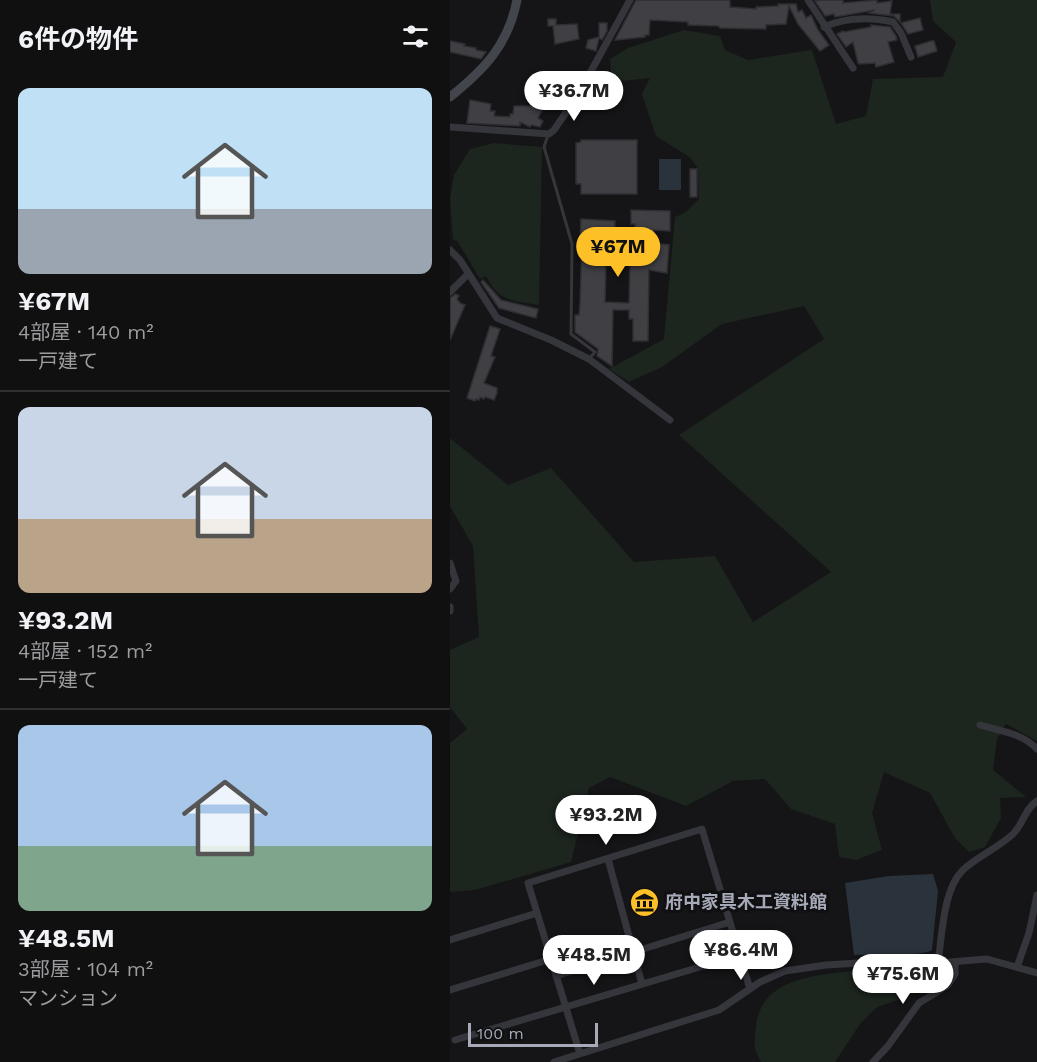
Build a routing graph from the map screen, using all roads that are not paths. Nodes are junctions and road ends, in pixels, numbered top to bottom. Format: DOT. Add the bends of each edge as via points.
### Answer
graph roads {
  1 [pos="518,0"];
  2 [pos="630,0"];
  3 [pos="808,0"];
  4 [pos="824,27"];
  5 [pos="911,57"];
  6 [pos="853,69"];
  7 [pos="450,96"];
  8 [pos="450,127"];
  9 [pos="549,134"];
  10 [pos="450,250"];
  11 [pos="468,274"];
  12 [pos="450,292"];
  13 [pos="589,358"];
  14 [pos="670,420"];
  15 [pos="450,563"];
  16 [pos="450,589"];
  17 [pos="980,725"];
  18 [pos="1037,748"];
  19 [pos="1037,801"];
  20 [pos="608,859"];
  21 [pos="1037,895"];
  22 [pos="537,914"];
  23 [pos="730,922"];
  24 [pos="450,940"];
  25 [pos="634,952"];
  26 [pos="740,955"];
  27 [pos="551,959"];
  28 [pos="955,962"];
  29 [pos="938,963"];
  30 [pos="1017,968"];
  31 [pos="1037,973"];
  32 [pos="556,976"];
  33 [pos="642,984"];
  34 [pos="750,989"];
  35 [pos="450,990"];
  36 [pos="566,1008"];
  37 [pos="455,1040"];
  38 [pos="580,1054"];
  39 [pos="554,1062"];
  40 [pos="873,1062"];
  1 -- 7 [label="main road" via="502,44 487,64"];
  2 -- 9 [label="street" via="578,95"];
  3 -- 4 [label="street"];
  4 -- 5 [label="street" via="837,21 872,18 893,22"];
  4 -- 6 [label="street"];
  8 -- 9 [label="street"];
  9 -- 13 [label="lane" via="544,147 572,244 572,334 595,352"];
  10 -- 11 [label="street"];
  11 -- 12 [label="street"];
  11 -- 13 [label="street" via="497,318"];
  13 -- 14 [label="street"];
  15 -- 16 [label="street" via="456,581"];
  17 -- 18 [label="street" via="1015,735"];
  19 -- 29 [label="street" via="1030,805 1019,828 1000,846 964,868 954,880"];
  20 -- 22 [label="street" via="528,883"];
  20 -- 23 [label="street" via="702,829"];
  20 -- 25 [label="street"];
  21 -- 30 [label="street"];
  22 -- 24 [label="street"];
  22 -- 27 [label="street"];
  23 -- 25 [label="street"];
  23 -- 26 [label="street"];
  25 -- 32 [label="street"];
  25 -- 33 [label="street"];
  26 -- 33 [label="street"];
  26 -- 34 [label="street"];
  27 -- 32 [label="street"];
  27 -- 35 [label="street"];
  28 -- 29 [label="street"];
  28 -- 30 [label="street" via="987,959"];
  28 -- 40 [label="street" via="955,974 948,985 920,1002"];
  29 -- 34 [label="street" via="826,965 785,971"];
  30 -- 31 [label="street"];
  32 -- 36 [label="street"];
  33 -- 36 [label="street"];
  34 -- 38 [label="street" via="719,1010"];
  36 -- 37 [label="street"];
  36 -- 38 [label="street"];
  38 -- 39 [label="street"];
}
